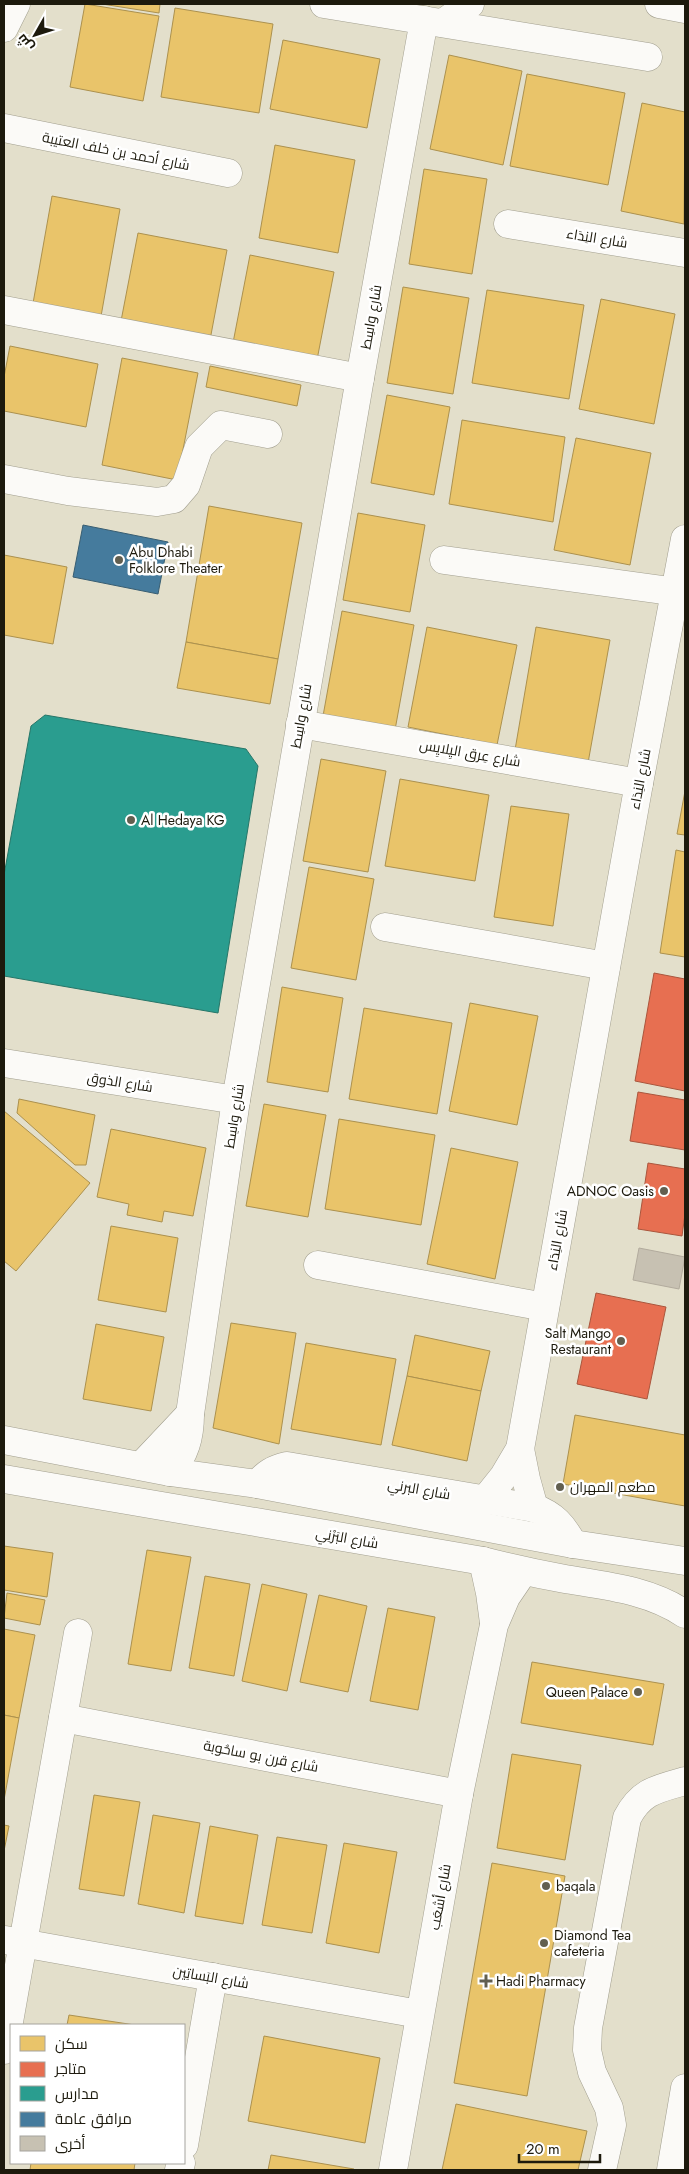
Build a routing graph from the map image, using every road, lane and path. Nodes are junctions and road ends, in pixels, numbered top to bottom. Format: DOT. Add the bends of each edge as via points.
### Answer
graph roads {
  1 [pos="16,4"];
  2 [pos="324,4"];
  3 [pos="470,4"];
  4 [pos="659,4"];
  5 [pos="685,9"];
  6 [pos="434,22"];
  7 [pos="4,28"];
  8 [pos="648,57"];
  9 [pos="4,128"];
  10 [pos="228,173"];
  11 [pos="508,224"];
  12 [pos="685,253"];
  13 [pos="4,310"];
  14 [pos="360,378"];
  15 [pos="268,434"];
  16 [pos="4,479"];
  17 [pos="685,538"];
  18 [pos="444,560"];
  19 [pos="680,593"];
  20 [pos="300,724"];
  21 [pos="639,782"];
  22 [pos="385,927"];
  23 [pos="606,966"];
  24 [pos="4,1063"];
  25 [pos="236,1100"];
  26 [pos="318,1264"];
  27 [pos="545,1307"];
  28 [pos="190,1414"];
  29 [pos="4,1440"];
  30 [pos="520,1449"];
  31 [pos="141,1466"];
  32 [pos="170,1472"];
  33 [pos="4,1479"];
  34 [pos="257,1484"];
  35 [pos="51,1488"];
  36 [pos="484,1501"];
  37 [pos="534,1508"];
  38 [pos="573,1544"];
  39 [pos="483,1561"];
  40 [pos="685,1561"];
  41 [pos="523,1572"];
  42 [pos="685,1614"];
  43 [pos="494,1625"];
  44 [pos="78,1633"];
  45 [pos="63,1718"];
  46 [pos="685,1781"];
  47 [pos="459,1794"];
  48 [pos="13,1941"];
  49 [pos="213,1977"];
  50 [pos="419,2014"];
  51 [pos="4,2050"];
  52 [pos="685,2088"];
  53 [pos="185,2139"];
  54 [pos="393,2170"];
  55 [pos="602,2170"];
  56 [pos="671,2170"];
  1 -- 7 [label="street"];
  2 -- 6 [label="street"];
  3 -- 6 [label="street"];
  4 -- 5 [label="street"];
  6 -- 8 [label="street"];
  6 -- 14 [label="street, شارع واسِط"];
  9 -- 10 [label="street, شارع أحمد بن خلف العتيبة"];
  11 -- 12 [label="street, شارع النِدَاء"];
  13 -- 14 [label="street"];
  14 -- 20 [label="street, شارع واسِط"];
  15 -- 16 [label="street" via="221,426 199,447 186,485 174,499 157,502"];
  17 -- 19 [label="street, شارع النِدَاء"];
  18 -- 19 [label="street"];
  19 -- 21 [label="street, شارع النِدَاء"];
  20 -- 21 [label="street, شارع عِرق اليِلايِس"];
  20 -- 25 [label="street, شارع واسِط"];
  21 -- 23 [label="street, شارع النِدَاء"];
  22 -- 23 [label="street"];
  23 -- 27 [label="street, شارع النِدَاء"];
  24 -- 25 [label="street, شارع الذوق"];
  25 -- 28 [label="street, شارع واسِط"];
  26 -- 27 [label="street"];
  27 -- 30 [label="street, شارع النِدَاء"];
  28 -- 31 [label="street"];
  28 -- 32 [label="street, شارع واسِط" via="188,1439 178,1463"];
  29 -- 31 [label="street"];
  30 -- 36 [label="street, شارع النِدَاء"];
  30 -- 37 [label="street, شارع النِدَاء"];
  31 -- 32 [label="street"];
  32 -- 34 [label="street"];
  32 -- 35 [label="street, شارع واسِط" via="149,1491 86,1482"];
  33 -- 35 [label="street, شارع البَرْنِي"];
  34 -- 36 [label="street, شارع البرني" via="266,1473 287,1466"];
  34 -- 38 [label="street"];
  35 -- 39 [label="street, شارع البَرْنِي"];
  36 -- 37 [label="street, شارع البرني"];
  37 -- 38 [label="street, شارع البرني" via="560,1523"];
  38 -- 40 [label="street"];
  39 -- 41 [label="street, شارع البَرْنِي"];
  39 -- 43 [label="street, شارع أشعَب"];
  41 -- 42 [label="street, شارع البَرْنِي" via="638,1591"];
  41 -- 43 [label="street, شارع أشعَب" via="506,1597"];
  43 -- 47 [label="street, شارع أشعَب"];
  44 -- 45 [label="street"];
  45 -- 47 [label="street, شارع قرن بو ساحُوبة"];
  45 -- 48 [label="street"];
  46 -- 55 [label="street" via="645,1794 627,1818 588,2028 587,2050 592,2072 609,2108 612,2125"];
  47 -- 50 [label="street, شارع أشعَب"];
  48 -- 49 [label="street, شارع البَساتِين"];
  48 -- 51 [label="street"];
  49 -- 50 [label="street, شارع البَساتِين"];
  49 -- 53 [label="street"];
  50 -- 54 [label="street, شارع أشعَب"];
  52 -- 56 [label="street"];
}
